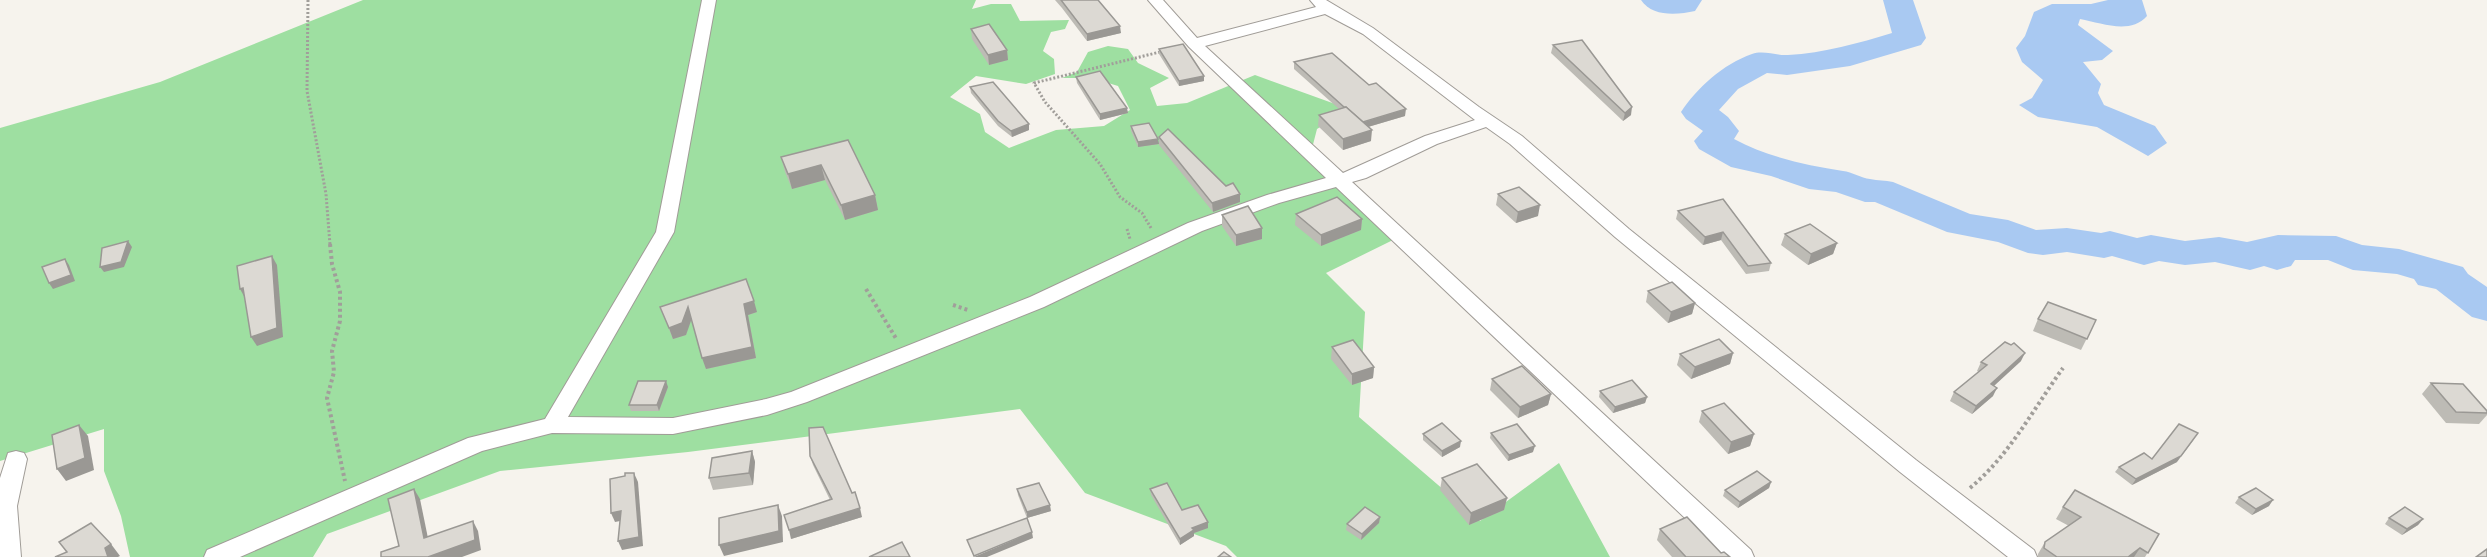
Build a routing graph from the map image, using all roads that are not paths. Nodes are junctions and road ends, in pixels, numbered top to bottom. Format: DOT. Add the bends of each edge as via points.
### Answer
graph roads {
  1 [pos="709,0"];
  2 [pos="1155,0"];
  3 [pos="1322,4"];
  4 [pos="1194,44"];
  5 [pos="1487,121"];
  6 [pos="1340,180"];
  7 [pos="552,425"];
  8 [pos="16,459"];
  9 [pos="9,557"];
  10 [pos="216,557"];
  11 [pos="1742,557"];
  12 [pos="2025,557"];
  1 -- 7 [label="street" via="665,232"];
  2 -- 4 [label="street"];
  3 -- 4 [label="street"];
  3 -- 5 [label="street" via="1368,31"];
  4 -- 6 [label="street"];
  5 -- 6 [label="street" via="1431,140"];
  5 -- 12 [label="street" via="1538,158 1622,233"];
  6 -- 7 [label="street" via="1195,227 1037,302 907,356 767,407 673,426"];
  6 -- 11 [label="street"];
  7 -- 10 [label="street" via="476,444"];
  8 -- 9 [label="street" via="5,506"];
}
